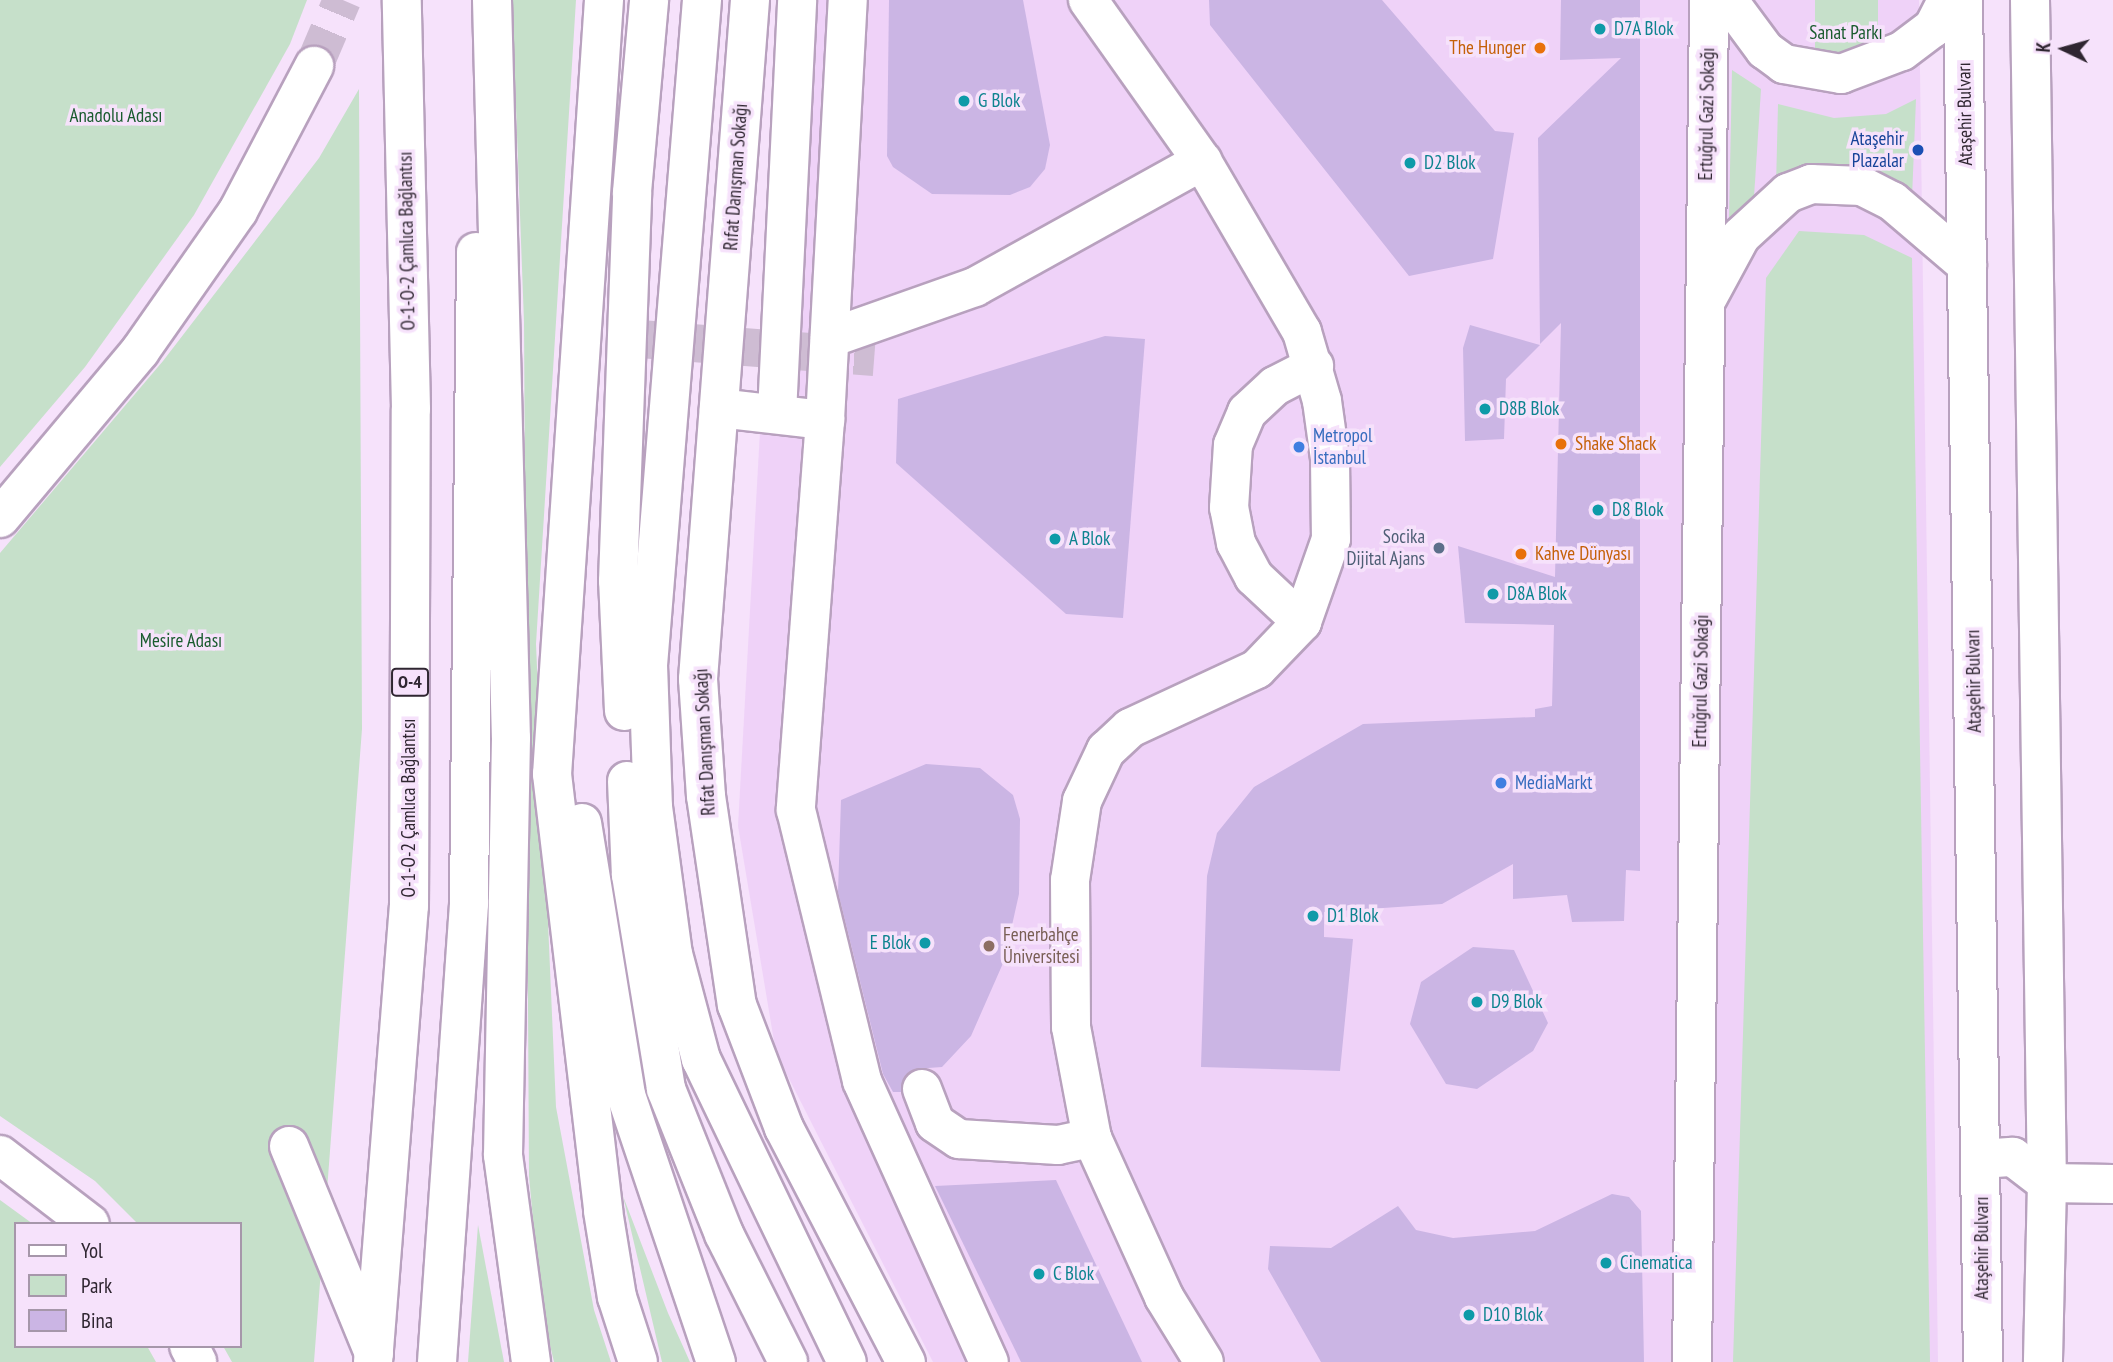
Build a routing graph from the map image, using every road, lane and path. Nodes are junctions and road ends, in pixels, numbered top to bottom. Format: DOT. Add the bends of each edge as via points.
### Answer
graph roads {
  1 [pos="402,0"];
  2 [pos="469,0"];
  3 [pos="492,0"];
  4 [pos="604,0"];
  5 [pos="649,0"];
  6 [pos="702,0"];
  7 [pos="750,0"];
  8 [pos="797,0"];
  9 [pos="848,0"];
  10 [pos="1088,0"];
  11 [pos="1709,0"];
  12 [pos="1728,0"];
  13 [pos="1947,0"];
  14 [pos="1963,0"];
  15 [pos="2030,0"];
  16 [pos="314,66"];
  17 [pos="1202,161"];
  18 [pos="1967,265"];
  19 [pos="1705,302"];
  20 [pos="830,338"];
  21 [pos="1314,366"];
  22 [pos="719,408"];
  23 [pos="777,413"];
  24 [pos="825,420"];
  25 [pos="571,442"];
  26 [pos="0,518"];
  27 [pos="1302,622"];
  28 [pos="922,1089"];
  29 [pos="1092,1138"];
  30 [pos="289,1146"];
  31 [pos="0,1155"];
  32 [pos="1981,1159"];
  33 [pos="2047,1183"];
  34 [pos="2113,1184"];
  35 [pos="87,1222"];
  36 [pos="374,1358"];
  37 [pos="437,1362"];
  38 [pos="531,1362"];
  39 [pos="638,1362"];
  40 [pos="716,1362"];
  41 [pos="788,1362"];
  42 [pos="847,1362"];
  43 [pos="906,1362"];
  44 [pos="989,1362"];
  45 [pos="1204,1362"];
  46 [pos="1692,1362"];
  47 [pos="1983,1362"];
  48 [pos="2043,1362"];
  1 -- 36 [label="main road, O-1-O-2 Çamlıca Bağlantısı / O-4" via="411,409 409,906"];
  2 -- 37 [label="main road" via="477,271 469,903"];
  3 -- 38 [label="main road" via="511,738 503,1155"];
  4 -- 25 [label="main road"];
  5 -- 41 [label="main road" via="632,192 618,582 631,876 666,1089 724,1234"];
  6 -- 42 [label="main road" via="648,665 653,807 673,954 701,1059"];
  7 -- 22 [label="main road, Rıfat Danışman Sokağı"];
  8 -- 23 [label="main road"];
  9 -- 20 [label="main road"];
  10 -- 17 [label="main road"];
  11 -- 19 [label="main road, Ertuğrul Gazi Sokağı"];
  12 -- 13 [label="main road" via="1765,50 1784,64 1841,74 1902,51 1933,28"];
  14 -- 18 [label="main road, Ataşehir Bulvarı"];
  15 -- 33 [label="main road"];
  16 -- 26 [label="main road" via="238,211 140,351"];
  17 -- 20 [label="main road" via="975,287"];
  17 -- 21 [label="main road" via="1302,332"];
  18 -- 19 [label="main road" via="1892,201 1862,186 1811,184 1788,193 1741,236"];
  18 -- 32 [label="main road, Ataşehir Bulvarı"];
  19 -- 46 [label="main road, Ertuğrul Gazi Sokağı"];
  20 -- 24 [label="main road"];
  21 -- 27 [label="main road" via="1328,436 1332,510 1325,567"];
  21 -- 27 [label="main road" via="1275,386 1247,412 1233,445 1229,508 1236,543 1254,577"];
  22 -- 23 [label="main road"];
  22 -- 43 [label="main road, Rıfat Danışman Sokağı" via="698,679 720,916 737,1005 784,1128"];
  23 -- 24 [label="main road"];
  24 -- 44 [label="main road" via="796,810 862,1081"];
  25 -- 39 [label="main road" via="552,774 603,1211 617,1297"];
  25 -- 40 [label="main road" via="577,789 626,1096"];
  27 -- 29 [label="main road" via="1257,669 1130,728 1106,750 1082,801 1067,968 1076,1075"];
  28 -- 29 [label="main road" via="935,1123 959,1139 1058,1145"];
  29 -- 45 [label="main road" via="1164,1297"];
  30 -- 36 [label="main road"];
  31 -- 35 [label="main road"];
  32 -- 33 [label="main road" via="2013,1157"];
  32 -- 47 [label="main road, Ataşehir Bulvarı"];
  33 -- 34 [label="main road"];
  33 -- 48 [label="main road"];
}
